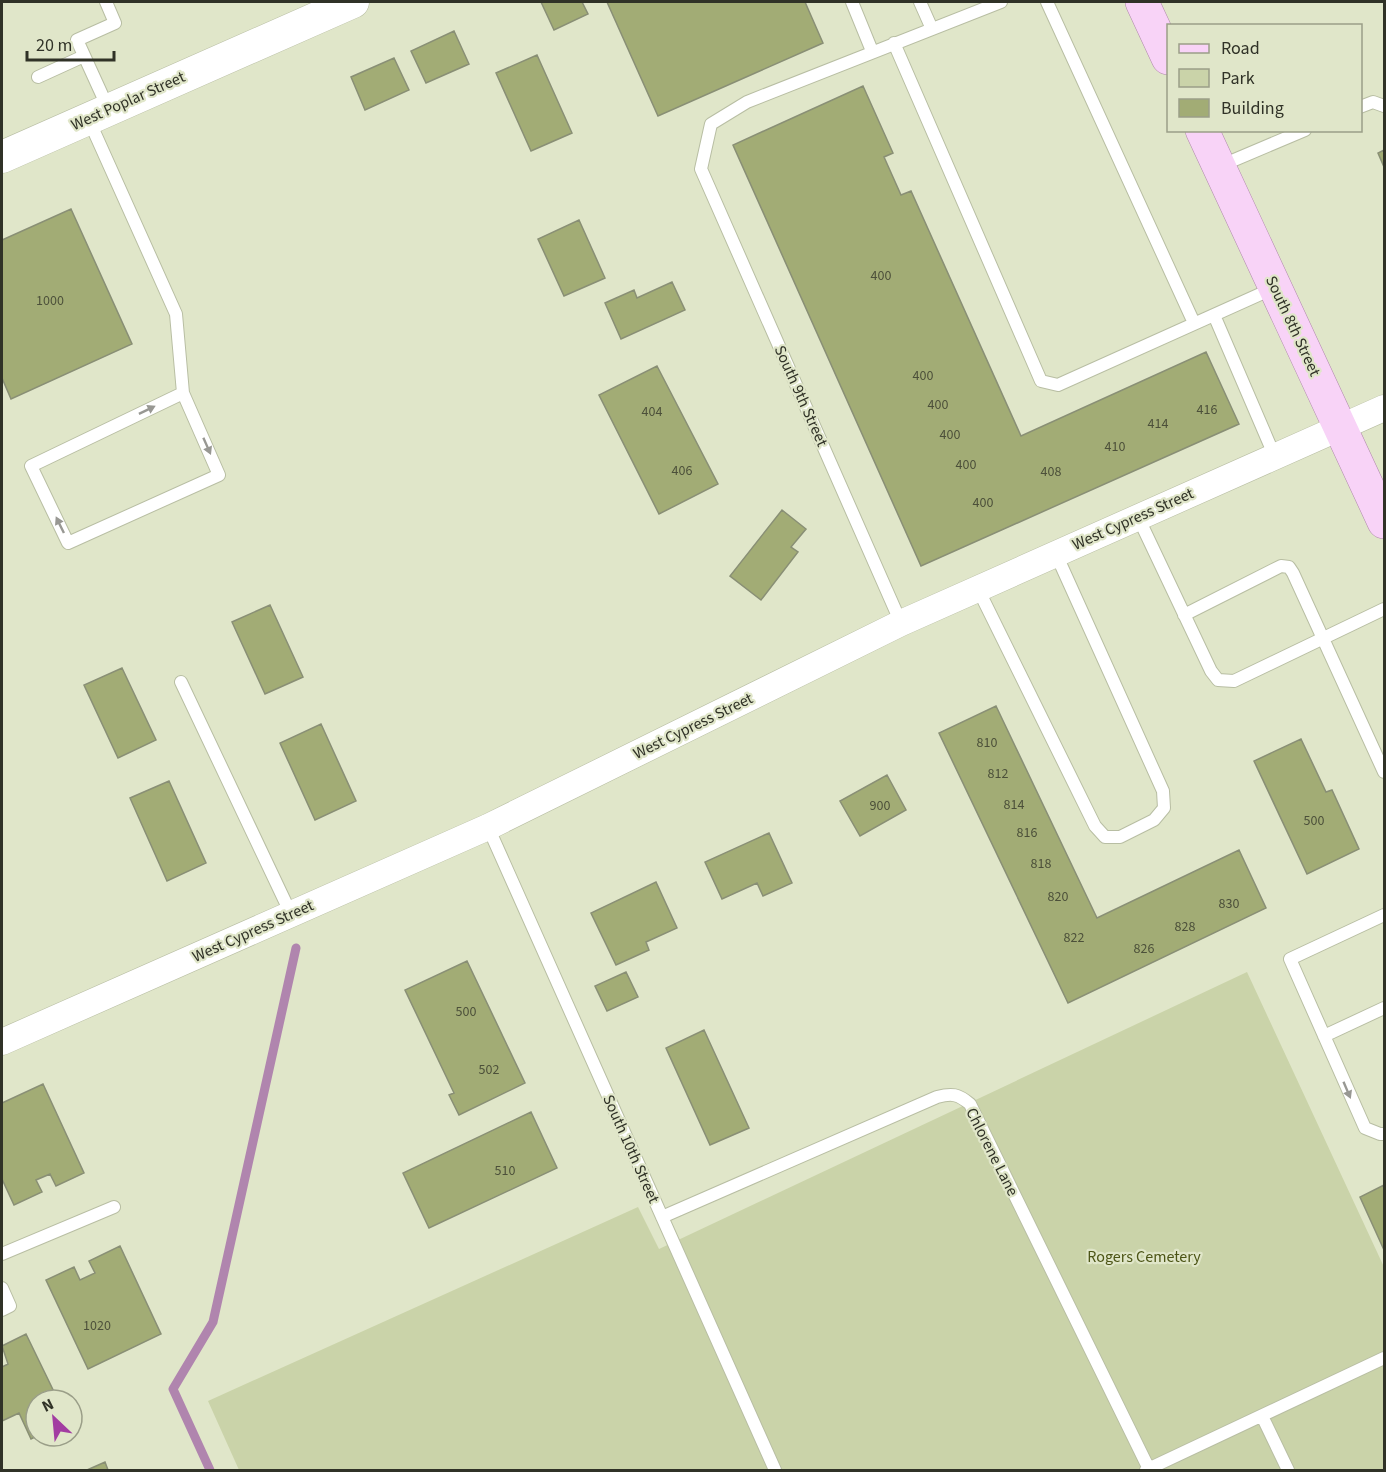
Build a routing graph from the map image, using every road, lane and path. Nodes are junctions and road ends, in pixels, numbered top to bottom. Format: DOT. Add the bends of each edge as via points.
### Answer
graph roads {
  1 [pos="106,2"];
  2 [pos="852,2"];
  3 [pos="920,2"];
  4 [pos="1001,2"];
  5 [pos="1047,2"];
  6 [pos="1142,2"];
  7 [pos="339,4"];
  8 [pos="932,29"];
  9 [pos="894,43"];
  10 [pos="872,51"];
  11 [pos="84,56"];
  12 [pos="1167,56"];
  13 [pos="38,77"];
  14 [pos="1362,106"];
  15 [pos="1384,106"];
  16 [pos="98,114"];
  17 [pos="1203,132"];
  18 [pos="1300,132"];
  19 [pos="2,157"];
  20 [pos="1219,166"];
  21 [pos="1275,287"];
  22 [pos="1214,315"];
  23 [pos="1194,323"];
  24 [pos="183,393"];
  25 [pos="1384,408"];
  26 [pos="1340,428"];
  27 [pos="1275,457"];
  28 [pos="1138,517"];
  29 [pos="1384,522"];
  30 [pos="1056,554"];
  31 [pos="978,589"];
  32 [pos="1384,609"];
  33 [pos="1184,615"];
  34 [pos="902,623"];
  35 [pos="1323,638"];
  36 [pos="181,682"];
  37 [pos="1384,772"];
  38 [pos="488,827"];
  39 [pos="291,914"];
  40 [pos="1384,915"];
  41 [pos="1384,1008"];
  42 [pos="1324,1036"];
  43 [pos="2,1042"];
  44 [pos="1384,1134"];
  45 [pos="114,1207"];
  46 [pos="662,1217"];
  47 [pos="2,1254"];
  48 [pos="2,1288"];
  49 [pos="2,1310"];
  50 [pos="1384,1358"];
  51 [pos="1262,1416"];
  52 [pos="774,1470"];
  53 [pos="1148,1470"];
  54 [pos="1288,1470"];
  1 -- 11 [label="lane" via="115,23 77,40"];
  2 -- 10 [label="lane"];
  3 -- 8 [label="lane"];
  4 -- 8 [label="lane"];
  5 -- 23 [label="lane"];
  6 -- 12 [label="main road"];
  7 -- 16 [label="street, West Poplar Street"];
  8 -- 9 [label="lane"];
  9 -- 10 [label="lane"];
  9 -- 23 [label="lane" via="1041,381 1058,385"];
  10 -- 34 [label="lane, South 9th Street" via="747,102 711,124 701,169"];
  11 -- 13 [label="lane"];
  11 -- 16 [label="lane"];
  14 -- 15 [label="lane" via="1373,102"];
  16 -- 19 [label="street, West Poplar Street"];
  16 -- 24 [label="lane" via="176,314"];
  17 -- 20 [label="main road, South 8th Street"];
  18 -- 20 [label="lane"];
  20 -- 21 [label="main road, South 8th Street"];
  21 -- 22 [label="lane"];
  21 -- 26 [label="main road, South 8th Street"];
  22 -- 23 [label="lane"];
  22 -- 27 [label="lane"];
  24 -- 24 [label="lane, one-way" via="219,475 68,543 31,466"];
  25 -- 26 [label="street, West Cypress Street"];
  26 -- 27 [label="street, West Cypress Street"];
  26 -- 29 [label="main road, South 8th Street"];
  27 -- 28 [label="street, West Cypress Street"];
  28 -- 30 [label="street, West Cypress Street"];
  28 -- 33 [label="lane"];
  30 -- 31 [label="street, West Cypress Street"];
  30 -- 31 [label="lane" via="1163,791 1164,808 1154,820 1120,837 1105,837 1095,826"];
  31 -- 34 [label="street, West Cypress Street"];
  32 -- 35 [label="lane"];
  33 -- 35 [label="lane" via="1218,680 1234,681"];
  33 -- 35 [label="lane" via="1281,567 1289,567"];
  34 -- 38 [label="street, West Cypress Street"];
  35 -- 37 [label="lane"];
  36 -- 39 [label="lane"];
  38 -- 39 [label="street, West Cypress Street"];
  38 -- 46 [label="lane, South 10th Street"];
  39 -- 43 [label="street, West Cypress Street"];
  40 -- 42 [label="lane" via="1290,959"];
  41 -- 42 [label="lane"];
  42 -- 44 [label="lane, one-way" via="1365,1128"];
  45 -- 47 [label="lane"];
  46 -- 52 [label="lane, South 10th Street"];
  46 -- 53 [label="lane, Chlorene Lane" via="937,1097 950,1093 961,1096 969,1104"];
  48 -- 49 [label="lane" via="10,1306"];
  50 -- 51 [label="lane"];
  51 -- 53 [label="lane"];
  51 -- 54 [label="lane"];
}
